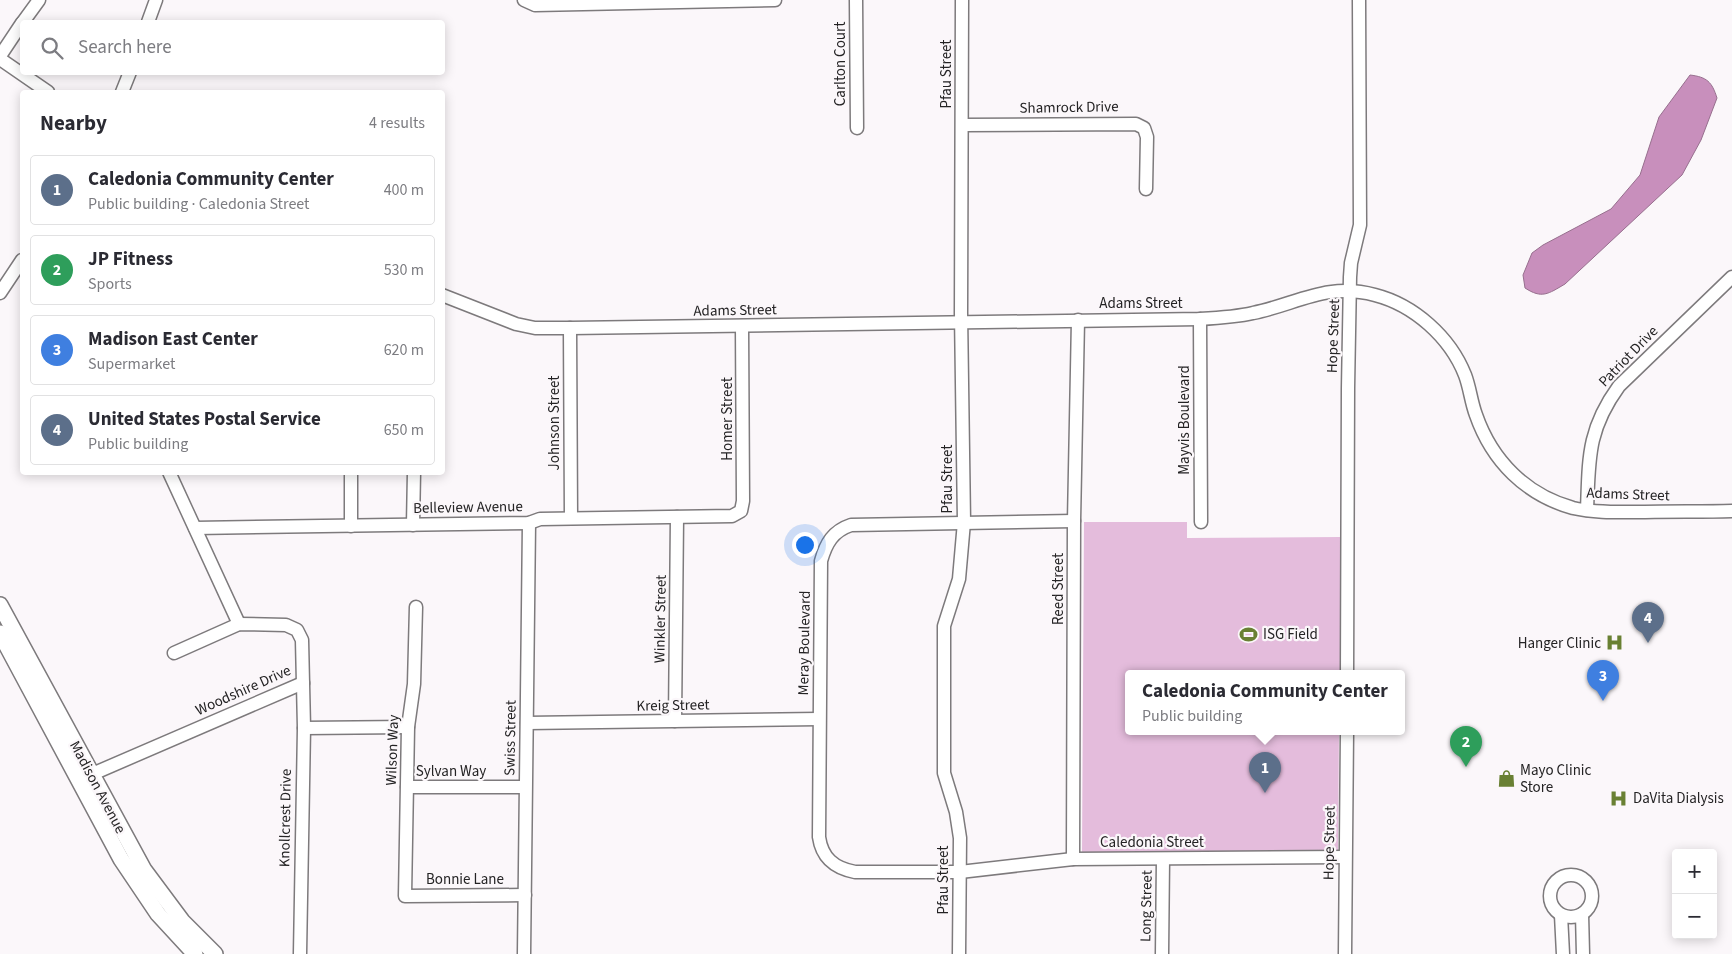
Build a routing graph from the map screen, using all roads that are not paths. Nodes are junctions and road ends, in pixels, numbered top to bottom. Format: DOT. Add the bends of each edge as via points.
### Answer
graph roads {
  1 [pos="38,0"];
  2 [pos="156,0"];
  3 [pos="524,0"];
  4 [pos="743,0"];
  5 [pos="775,0"];
  6 [pos="856,0"];
  7 [pos="962,0"];
  8 [pos="1359,0"];
  9 [pos="592,2"];
  10 [pos="25,20"];
  11 [pos="149,20"];
  12 [pos="20,28"];
  13 [pos="0,58"];
  14 [pos="20,72"];
  15 [pos="24,75"];
  16 [pos="129,75"];
  17 [pos="45,90"];
  18 [pos="123,90"];
  19 [pos="963,126"];
  20 [pos="857,128"];
  21 [pos="1146,189"];
  22 [pos="20,263"];
  23 [pos="1732,277"];
  24 [pos="1351,291"];
  25 [pos="0,293"];
  26 [pos="445,296"];
  27 [pos="1200,319"];
  28 [pos="1078,320"];
  29 [pos="962,321"];
  30 [pos="742,326"];
  31 [pos="570,328"];
  32 [pos="170,475"];
  33 [pos="351,475"];
  34 [pos="414,475"];
  35 [pos="1587,510"];
  36 [pos="1732,510"];
  37 [pos="741,511"];
  38 [pos="677,517"];
  39 [pos="571,518"];
  40 [pos="1074,521"];
  41 [pos="964,522"];
  42 [pos="1201,522"];
  43 [pos="530,523"];
  44 [pos="413,525"];
  45 [pos="350,526"];
  46 [pos="195,528"];
  47 [pos="0,606"];
  48 [pos="416,607"];
  49 [pos="239,624"];
  50 [pos="0,633"];
  51 [pos="174,653"];
  52 [pos="1347,670"];
  53 [pos="303,683"];
  54 [pos="819,719"];
  55 [pos="675,721"];
  56 [pos="527,723"];
  57 [pos="408,727"];
  58 [pos="304,728"];
  59 [pos="1347,735"];
  60 [pos="85,777"];
  61 [pos="407,787"];
  62 [pos="525,787"];
  63 [pos="1346,857"];
  64 [pos="1073,859"];
  65 [pos="1163,859"];
  66 [pos="960,872"];
  67 [pos="525,895"];
  68 [pos="406,896"];
  69 [pos="1582,914"];
  70 [pos="1561,915"];
  71 [pos="195,954"];
  72 [pos="215,954"];
  73 [pos="300,954"];
  74 [pos="524,954"];
  75 [pos="959,954"];
  76 [pos="1162,954"];
  77 [pos="1345,954"];
  78 [pos="1563,954"];
  79 [pos="1583,954"];
  1 -- 10 [label="street"];
  2 -- 11 [label="street"];
  3 -- 9 [label="street" via="534,5"];
  4 -- 5 [label="street"];
  4 -- 9 [label="street"];
  6 -- 20 [label="street, Carlton Court"];
  7 -- 19 [label="street, Pfau Street"];
  8 -- 24 [label="street, Hope Street" via="1360,225 1351,263"];
  12 -- 13 [label="street"];
  13 -- 14 [label="street"];
  15 -- 17 [label="street"];
  16 -- 18 [label="street"];
  19 -- 21 [label="street, Shamrock Drive" via="1136,124 1144,128 1147,137"];
  19 -- 29 [label="street, Pfau Street"];
  22 -- 25 [label="street"];
  23 -- 35 [label="street, Patriot Drive" via="1619,386 1604,406 1588,457"];
  24 -- 27 [label="street, Adams Street" via="1323,292 1255,313"];
  24 -- 35 [label="street, Adams Street" via="1375,295 1402,306 1427,322 1456,356 1466,376 1487,441 1502,464 1519,482 1550,500"];
  24 -- 52 [label="street, Hope Street"];
  26 -- 31 [label="street, Adams Street" via="516,324 536,328"];
  27 -- 28 [label="street, Adams Street"];
  27 -- 42 [label="street, Mayvis Boulevard"];
  28 -- 29 [label="street, Adams Street"];
  28 -- 40 [label="street, Reed Street"];
  29 -- 30 [label="street, Adams Street"];
  29 -- 41 [label="street, Pfau Street"];
  30 -- 31 [label="street, Adams Street"];
  30 -- 37 [label="street, Homer Street"];
  31 -- 39 [label="street, Johnson Street"];
  32 -- 46 [label="street"];
  33 -- 45 [label="street"];
  34 -- 44 [label="street"];
  35 -- 36 [label="street, Adams Street"];
  37 -- 38 [label="street, Belleview Avenue" via="732,516"];
  38 -- 39 [label="street, Belleview Avenue"];
  38 -- 55 [label="street, Winkler Street"];
  39 -- 43 [label="street, Belleview Avenue" via="540,519"];
  40 -- 41 [label="street, Meray Boulevard"];
  40 -- 64 [label="street, Reed Street"];
  41 -- 54 [label="street, Meray Boulevard" via="850,525 837,530 824,549 821,561"];
  41 -- 66 [label="street, Pfau Street" via="960,579 944,626 944,773 956,812"];
  43 -- 44 [label="street, Belleview Avenue"];
  43 -- 56 [label="street, Swiss Street"];
  44 -- 45 [label="street, Belleview Avenue"];
  45 -- 46 [label="street, Belleview Avenue"];
  46 -- 49 [label="street"];
  47 -- 60 [label="main road, Madison Avenue"];
  48 -- 57 [label="street, Wilson Way" via="414,684"];
  49 -- 51 [label="street"];
  49 -- 53 [label="street, Woodshire Drive" via="286,625 297,630 302,640"];
  50 -- 60 [label="main road, Madison Avenue"];
  53 -- 58 [label="street, Knollcrest Drive"];
  53 -- 60 [label="street, Woodshire Drive"];
  54 -- 55 [label="street, Kreig Street"];
  54 -- 66 [label="street, Meray Boulevard" via="820,849 830,862 840,869 855,872"];
  55 -- 56 [label="street, Kreig Street"];
  56 -- 62 [label="street, Swiss Street"];
  57 -- 58 [label="street"];
  57 -- 61 [label="street, Wilson Way"];
  58 -- 73 [label="street, Knollcrest Drive"];
  59 -- 63 [label="street, Hope Street"];
  60 -- 71 [label="main road, Madison Avenue" via="141,890"];
  60 -- 72 [label="main road, Madison Avenue" via="157,889 182,921"];
  61 -- 62 [label="street, Sylvan Way"];
  61 -- 68 [label="street, Wilson Way"];
  62 -- 67 [label="street, Swiss Street"];
  63 -- 65 [label="street, Caledonia Street"];
  63 -- 77 [label="street, Hope Street"];
  64 -- 65 [label="street, Caledonia Street"];
  64 -- 66 [label="street, Caledonia Street"];
  65 -- 76 [label="street, Long Street"];
  66 -- 75 [label="street, Pfau Street"];
  67 -- 68 [label="street, Bonnie Lane"];
  67 -- 74 [label="street, Swiss Street"];
  69 -- 70 [label="street" via="1572,917"];
  69 -- 70 [label="street" via="1592,901 1591,889 1583,878 1570,875 1558,879 1551,890 1551,902"];
  69 -- 79 [label="street"];
  70 -- 78 [label="street"];
}
